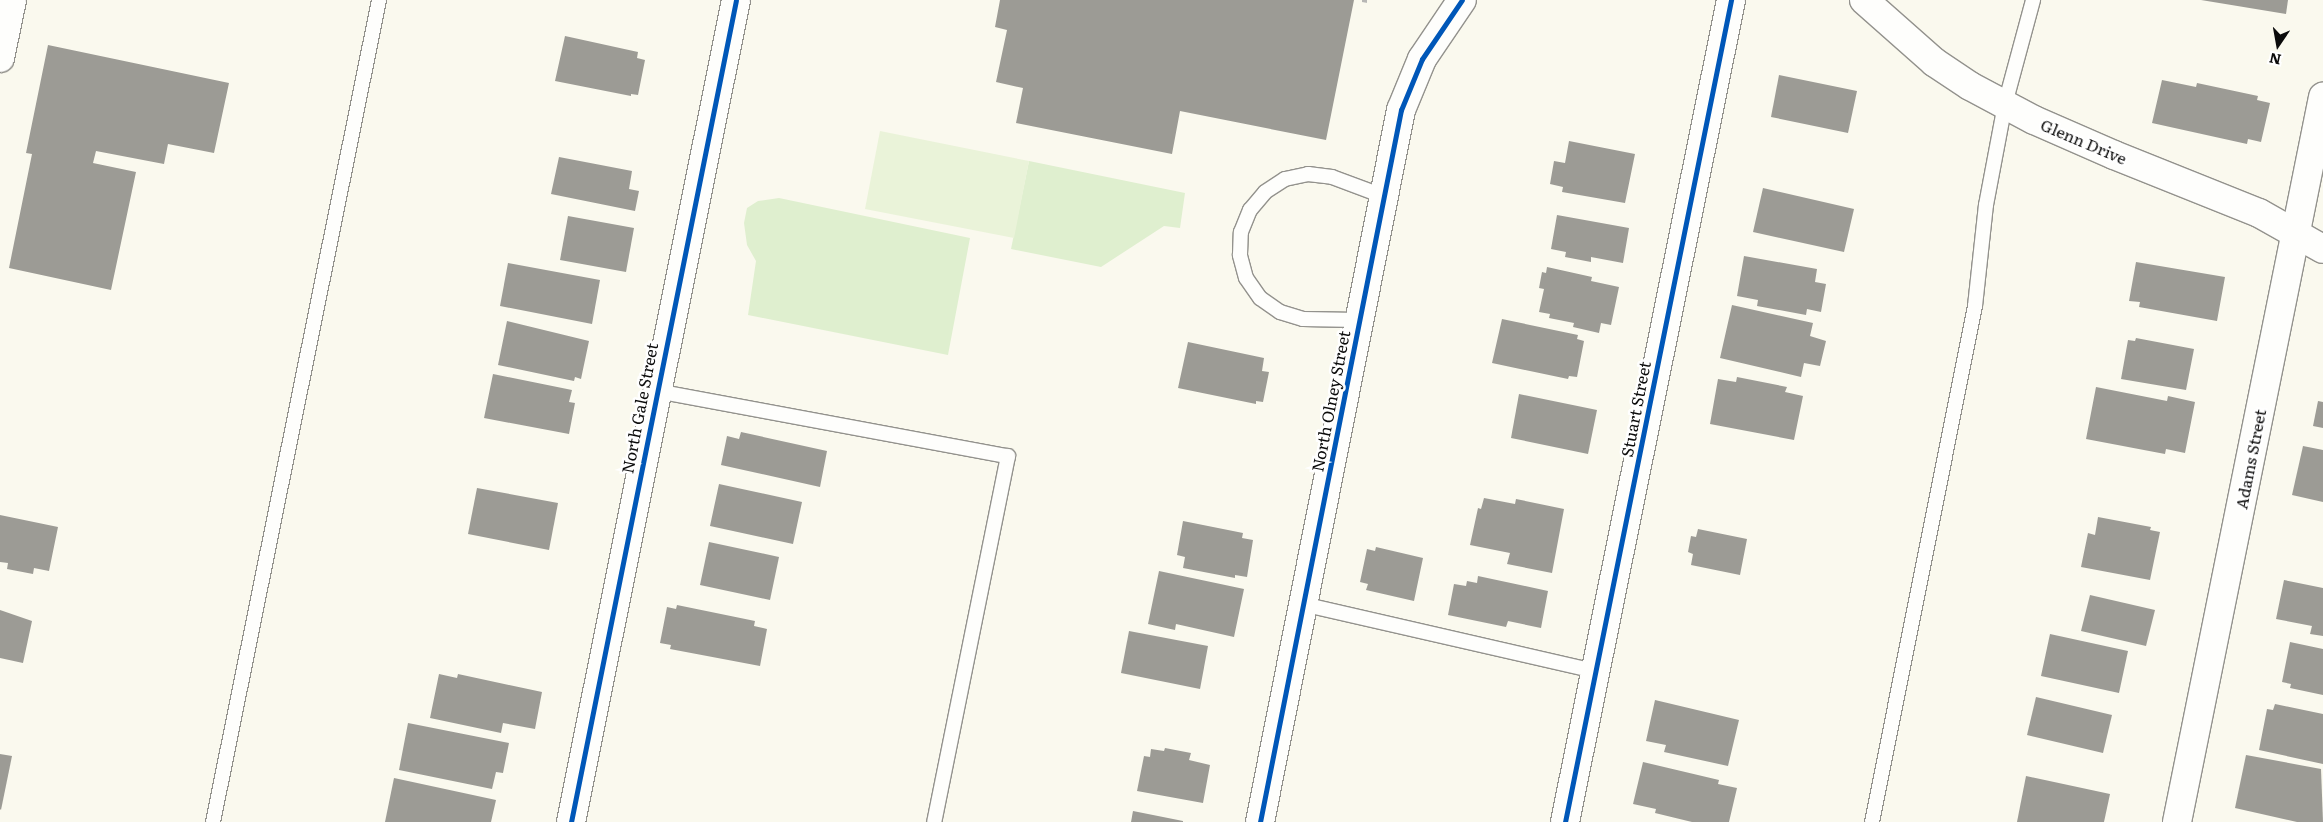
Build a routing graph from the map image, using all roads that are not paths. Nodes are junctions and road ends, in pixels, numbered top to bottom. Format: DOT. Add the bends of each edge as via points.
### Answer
graph roads {
  1 [pos="12,0"];
  2 [pos="379,0"];
  3 [pos="736,0"];
  4 [pos="1462,0"];
  5 [pos="1730,0"];
  6 [pos="1864,0"];
  7 [pos="2033,0"];
  8 [pos="0,58"];
  9 [pos="2323,96"];
  10 [pos="2004,104"];
  11 [pos="1383,196"];
  12 [pos="2296,233"];
  13 [pos="2323,249"];
  14 [pos="1358,320"];
  15 [pos="656,390"];
  16 [pos="1302,604"];
  17 [pos="1595,671"];
  18 [pos="213,822"];
  19 [pos="571,822"];
  20 [pos="934,822"];
  21 [pos="1260,822"];
  22 [pos="1565,822"];
  23 [pos="1872,822"];
  24 [pos="2177,822"];
  1 -- 8 [label="street"];
  2 -- 18 [label="lane"];
  3 -- 15 [label="street, North Gale Street"];
  4 -- 11 [label="street, North Olney Street" via="1435,36 1408,90"];
  5 -- 17 [label="street, Stuart Street"];
  6 -- 10 [label="street, Glenn Drive" via="1934,62"];
  7 -- 10 [label="lane"];
  9 -- 12 [label="street, Adams Street"];
  10 -- 12 [label="street, Glenn Drive" via="2114,155 2260,213"];
  10 -- 23 [label="lane" via="1986,206 1975,306"];
  11 -- 14 [label="street, North Olney Street"];
  11 -- 14 [label="lane" via="1332,177 1308,174 1285,179 1265,192 1250,210 1241,232 1240,255 1246,278 1260,298 1280,312 1303,319"];
  12 -- 13 [label="street, Glenn Drive"];
  12 -- 24 [label="street, Adams Street"];
  14 -- 16 [label="street, North Olney Street"];
  15 -- 19 [label="street, North Gale Street"];
  15 -- 20 [label="lane" via="1008,456"];
  16 -- 17 [label="lane"];
  16 -- 21 [label="street, North Olney Street"];
  17 -- 22 [label="street, Stuart Street"];
}
